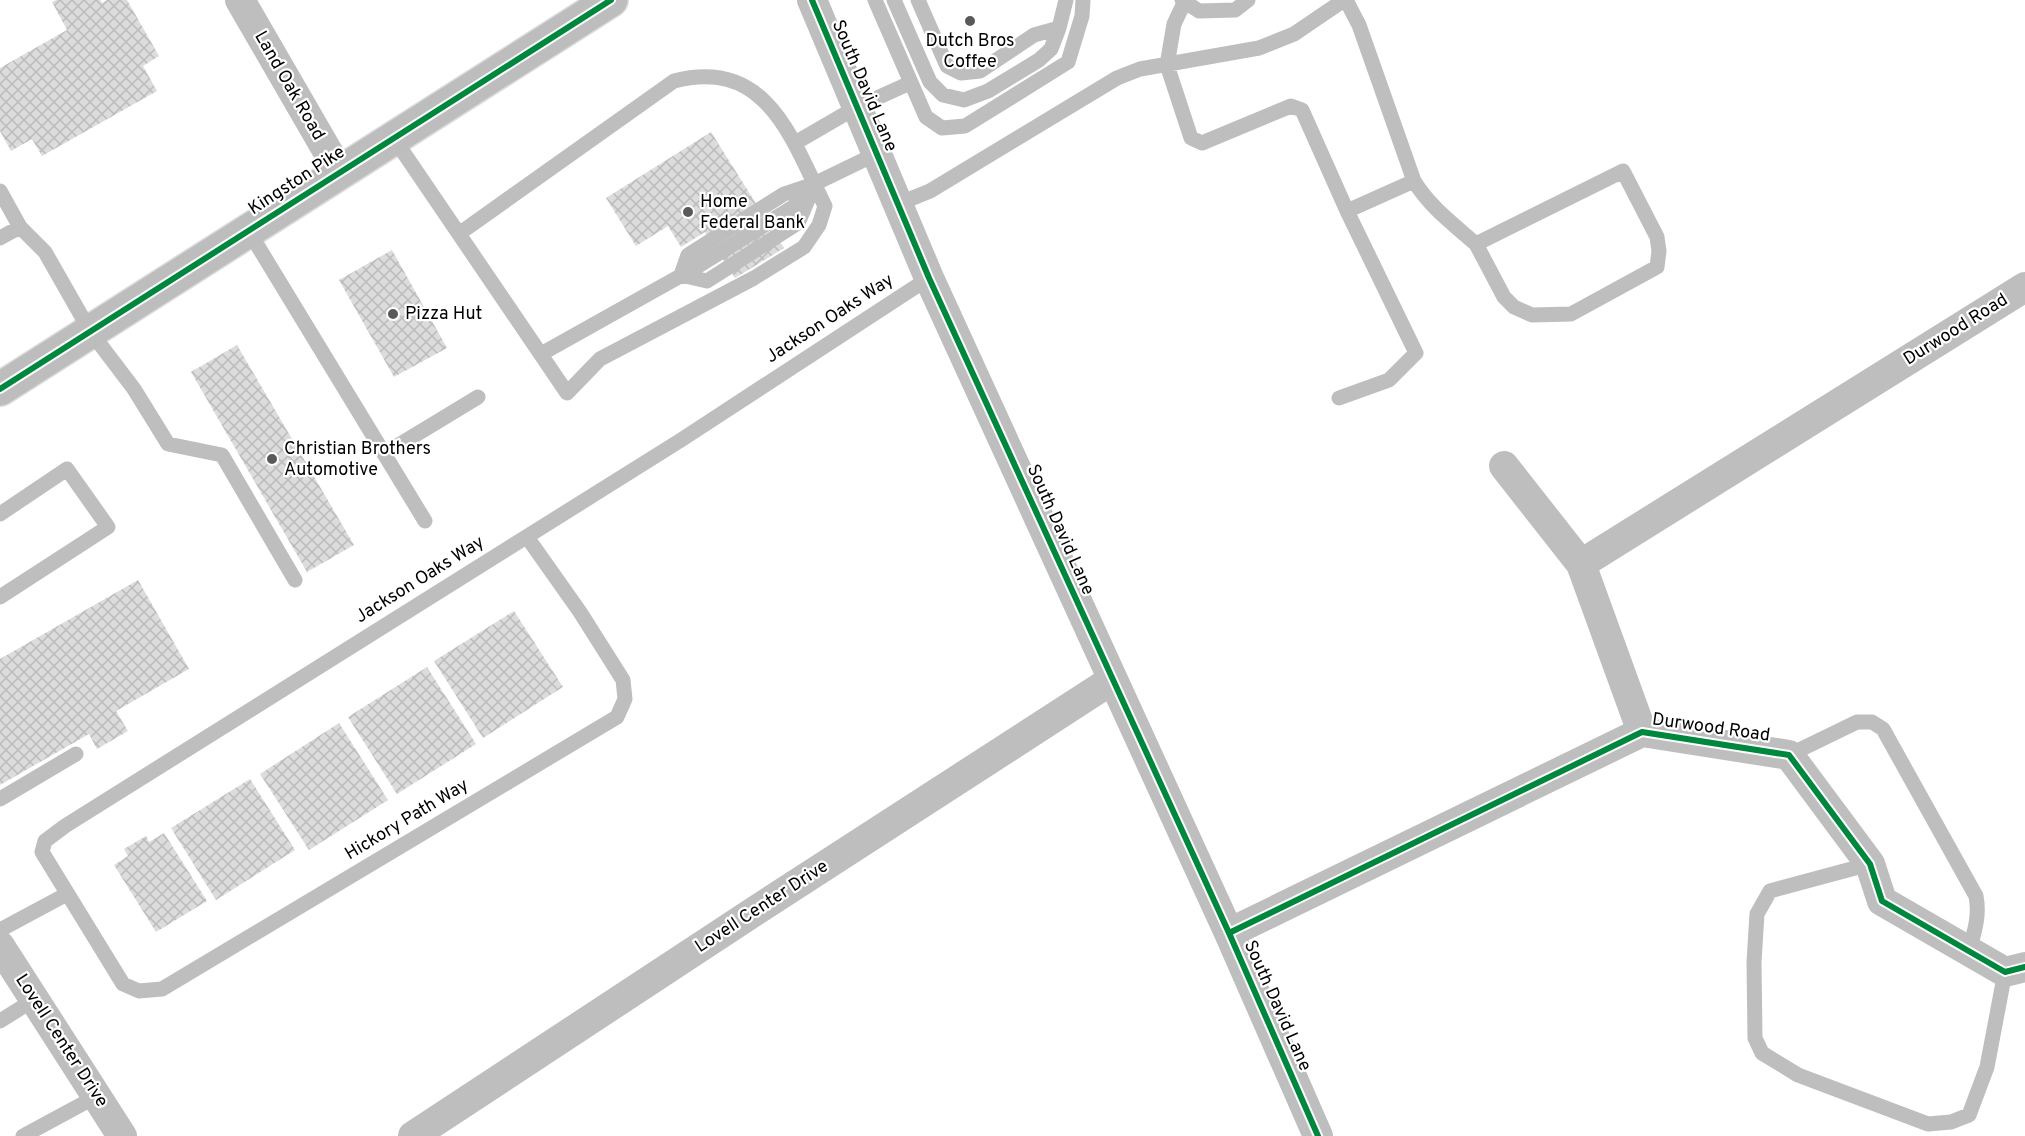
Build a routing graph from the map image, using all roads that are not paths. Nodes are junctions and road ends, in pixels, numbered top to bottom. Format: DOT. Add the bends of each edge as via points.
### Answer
graph roads {
  1 [pos="240,0"];
  2 [pos="611,0"];
  3 [pos="812,0"];
  4 [pos="875,0"];
  5 [pos="894,0"];
  6 [pos="918,0"];
  7 [pos="1066,0"];
  8 [pos="1083,0"];
  9 [pos="1248,0"];
  10 [pos="1345,0"];
  11 [pos="1183,1"];
  12 [pos="1059,28"];
  13 [pos="1167,65"];
  14 [pos="910,83"];
  15 [pos="857,107"];
  16 [pos="393,137"];
  17 [pos="795,142"];
  18 [pos="876,154"];
  19 [pos="339,171"];
  20 [pos="1414,181"];
  21 [pos="814,184"];
  22 [pos="0,191"];
  23 [pos="897,204"];
  24 [pos="1347,211"];
  25 [pos="20,227"];
  26 [pos="248,230"];
  27 [pos="460,233"];
  28 [pos="0,238"];
  29 [pos="1476,244"];
  30 [pos="681,275"];
  31 [pos="929,278"];
  32 [pos="2025,287"];
  33 [pos="90,331"];
  34 [pos="541,354"];
  35 [pos="0,389"];
  36 [pos="478,397"];
  37 [pos="1339,398"];
  38 [pos="384,454"];
  39 [pos="1504,466"];
  40 [pos="0,514"];
  41 [pos="425,521"];
  42 [pos="526,537"];
  43 [pos="1581,564"];
  44 [pos="295,580"];
  45 [pos="0,597"];
  46 [pos="1112,680"];
  47 [pos="1642,732"];
  48 [pos="75,754"];
  49 [pos="1789,755"];
  50 [pos="0,799"];
  51 [pos="1870,864"];
  52 [pos="67,894"];
  53 [pos="0,930"];
  54 [pos="1229,933"];
  55 [pos="0,946"];
  56 [pos="1969,951"];
  57 [pos="2015,970"];
  58 [pos="35,999"];
  59 [pos="0,1021"];
  60 [pos="97,1096"];
  61 [pos="23,1136"];
  62 [pos="122,1136"];
  63 [pos="413,1136"];
  64 [pos="1318,1136"];
  1 -- 19 [label="street, Land Oak Road"];
  2 -- 16 [label="main road, Kingston Pike"];
  3 -- 15 [label="street, South David Lane"];
  4 -- 14 [label="lane"];
  5 -- 12 [label="lane" via="930,82 943,95 964,100 988,91 1039,60 1051,49"];
  6 -- 12 [label="lane" via="946,66 961,74 980,71 1034,35"];
  7 -- 12 [label="lane"];
  8 -- 14 [label="lane" via="1068,62 964,126 942,128 926,117"];
  9 -- 11 [label="lane" via="1235,10 1199,11"];
  10 -- 13 [label="lane" via="1294,34 1259,48"];
  10 -- 20 [label="lane" via="1359,25"];
  11 -- 13 [label="lane" via="1174,24"];
  13 -- 23 [label="lane" via="1117,78 930,191"];
  13 -- 24 [label="lane" via="1191,138 1202,142 1291,105 1302,110"];
  14 -- 15 [label="lane"];
  15 -- 17 [label="lane"];
  15 -- 18 [label="street, South David Lane"];
  16 -- 19 [label="main road, Kingston Pike"];
  16 -- 27 [label="lane"];
  17 -- 21 [label="lane"];
  17 -- 27 [label="lane" via="770,106 739,83 714,76 674,81"];
  18 -- 21 [label="lane"];
  18 -- 23 [label="street, South David Lane"];
  19 -- 26 [label="main road, Kingston Pike"];
  20 -- 24 [label="lane"];
  20 -- 29 [label="lane" via="1423,196"];
  21 -- 30 [label="lane" via="784,194 687,255"];
  21 -- 30 [label="lane" via="798,223 707,281"];
  21 -- 34 [label="lane" via="825,206 819,225 804,247 754,278 600,359 567,393"];
  22 -- 25 [label="lane"];
  23 -- 31 [label="street, South David Lane"];
  24 -- 37 [label="lane" via="1416,353 1389,380"];
  25 -- 28 [label="lane"];
  25 -- 33 [label="lane" via="45,252"];
  26 -- 33 [label="main road, Kingston Pike"];
  26 -- 38 [label="lane"];
  27 -- 34 [label="lane"];
  29 -- 29 [label="lane" via="1623,171 1657,237 1659,251 1657,267 1571,314 1532,315 1514,307 1504,297"];
  30 -- 34 [label="lane"];
  31 -- 42 [label="lane, Jackson Oaks Way"];
  31 -- 46 [label="street, South David Lane"];
  32 -- 43 [label="street, Durwood Road"];
  33 -- 35 [label="main road, Kingston Pike"];
  33 -- 44 [label="lane" via="134,389 168,444 222,455"];
  36 -- 38 [label="lane"];
  38 -- 41 [label="lane"];
  39 -- 43 [label="street, Durwood Road"];
  40 -- 45 [label="lane" via="68,469 108,527"];
  42 -- 52 [label="lane, Jackson Oaks Way" via="45,841 42,852"];
  42 -- 52 [label="lane, Hickory Path Way" via="623,680 625,699 617,717 162,989 139,991 123,984"];
  43 -- 47 [label="street, Durwood Road"];
  46 -- 54 [label="street, South David Lane"];
  46 -- 63 [label="street, Lovell Center Drive"];
  47 -- 49 [label="street, Durwood Road"];
  47 -- 54 [label="street, Durwood Road"];
  48 -- 50 [label="lane"];
  49 -- 51 [label="street, Durwood Road"];
  49 -- 56 [label="lane" via="1857,722 1872,722 1883,729 1976,896 1977,923"];
  51 -- 56 [label="street, Durwood Road" via="1882,901"];
  51 -- 57 [label="lane" via="1770,891 1757,914 1754,962 1755,1038 1762,1053 1798,1075 1928,1124 1951,1122 1970,1115"];
  52 -- 53 [label="lane"];
  54 -- 64 [label="street, South David Lane"];
  55 -- 58 [label="street, Lovell Center Drive"];
  56 -- 57 [label="street, Durwood Road"];
  58 -- 59 [label="lane"];
  58 -- 60 [label="street, Lovell Center Drive"];
  60 -- 61 [label="lane"];
  60 -- 62 [label="street, Lovell Center Drive"];
}
